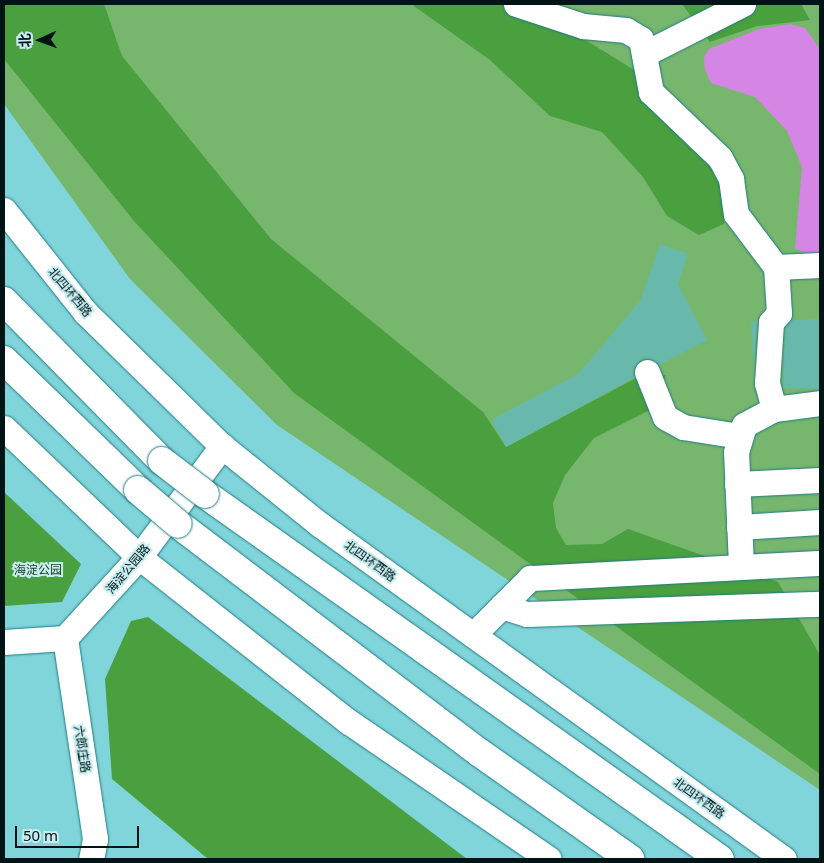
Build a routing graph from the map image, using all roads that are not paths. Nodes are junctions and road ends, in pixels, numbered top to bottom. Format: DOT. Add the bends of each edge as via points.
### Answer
graph roads {
  1 [pos="516,4"];
  2 [pos="743,4"];
  3 [pos="644,54"];
  4 [pos="4,210"];
  5 [pos="820,266"];
  6 [pos="776,267"];
  7 [pos="4,301"];
  8 [pos="4,360"];
  9 [pos="647,372"];
  10 [pos="820,403"];
  11 [pos="774,409"];
  12 [pos="4,428"];
  13 [pos="739,436"];
  14 [pos="222,446"];
  15 [pos="820,480"];
  16 [pos="737,484"];
  17 [pos="820,522"];
  18 [pos="740,527"];
  19 [pos="139,557"];
  20 [pos="820,563"];
  21 [pos="741,565"];
  22 [pos="820,604"];
  23 [pos="502,606"];
  24 [pos="473,635"];
  25 [pos="65,638"];
  26 [pos="4,642"];
  27 [pos="91,859"];
  28 [pos="549,859"];
  29 [pos="630,859"];
  30 [pos="720,859"];
  31 [pos="784,859"];
  1 -- 3 [label="street" via="525,10 583,26 626,30 641,39"];
  2 -- 3 [label="street"];
  3 -- 6 [label="street" via="651,92 720,158 731,179 736,214"];
  4 -- 14 [label="street, 北四环西路" via="85,312"];
  5 -- 6 [label="street"];
  6 -- 11 [label="street" via="779,313 771,322 768,383"];
  7 -- 30 [label="highway, bridge" via="162,461"];
  8 -- 29 [label="highway, bridge" via="138,490 178,524 480,753"];
  9 -- 13 [label="street" via="665,417 683,427"];
  10 -- 11 [label="street"];
  11 -- 13 [label="street" via="744,425"];
  12 -- 19 [label="street"];
  13 -- 16 [label="street"];
  14 -- 19 [label="street, 海淀公园路"];
  14 -- 24 [label="street, 北四环西路" via="319,524"];
  15 -- 16 [label="street"];
  16 -- 18 [label="street"];
  17 -- 18 [label="street"];
  18 -- 21 [label="street"];
  19 -- 25 [label="street, 海淀公园路"];
  19 -- 28 [label="street" via="349,722"];
  20 -- 21 [label="street"];
  21 -- 23 [label="street" via="530,578"];
  22 -- 23 [label="street" via="527,614"];
  23 -- 24 [label="street"];
  24 -- 31 [label="street, 北四环西路"];
  25 -- 26 [label="street"];
  25 -- 27 [label="street, 六郎庄路" via="94,839"];
}
